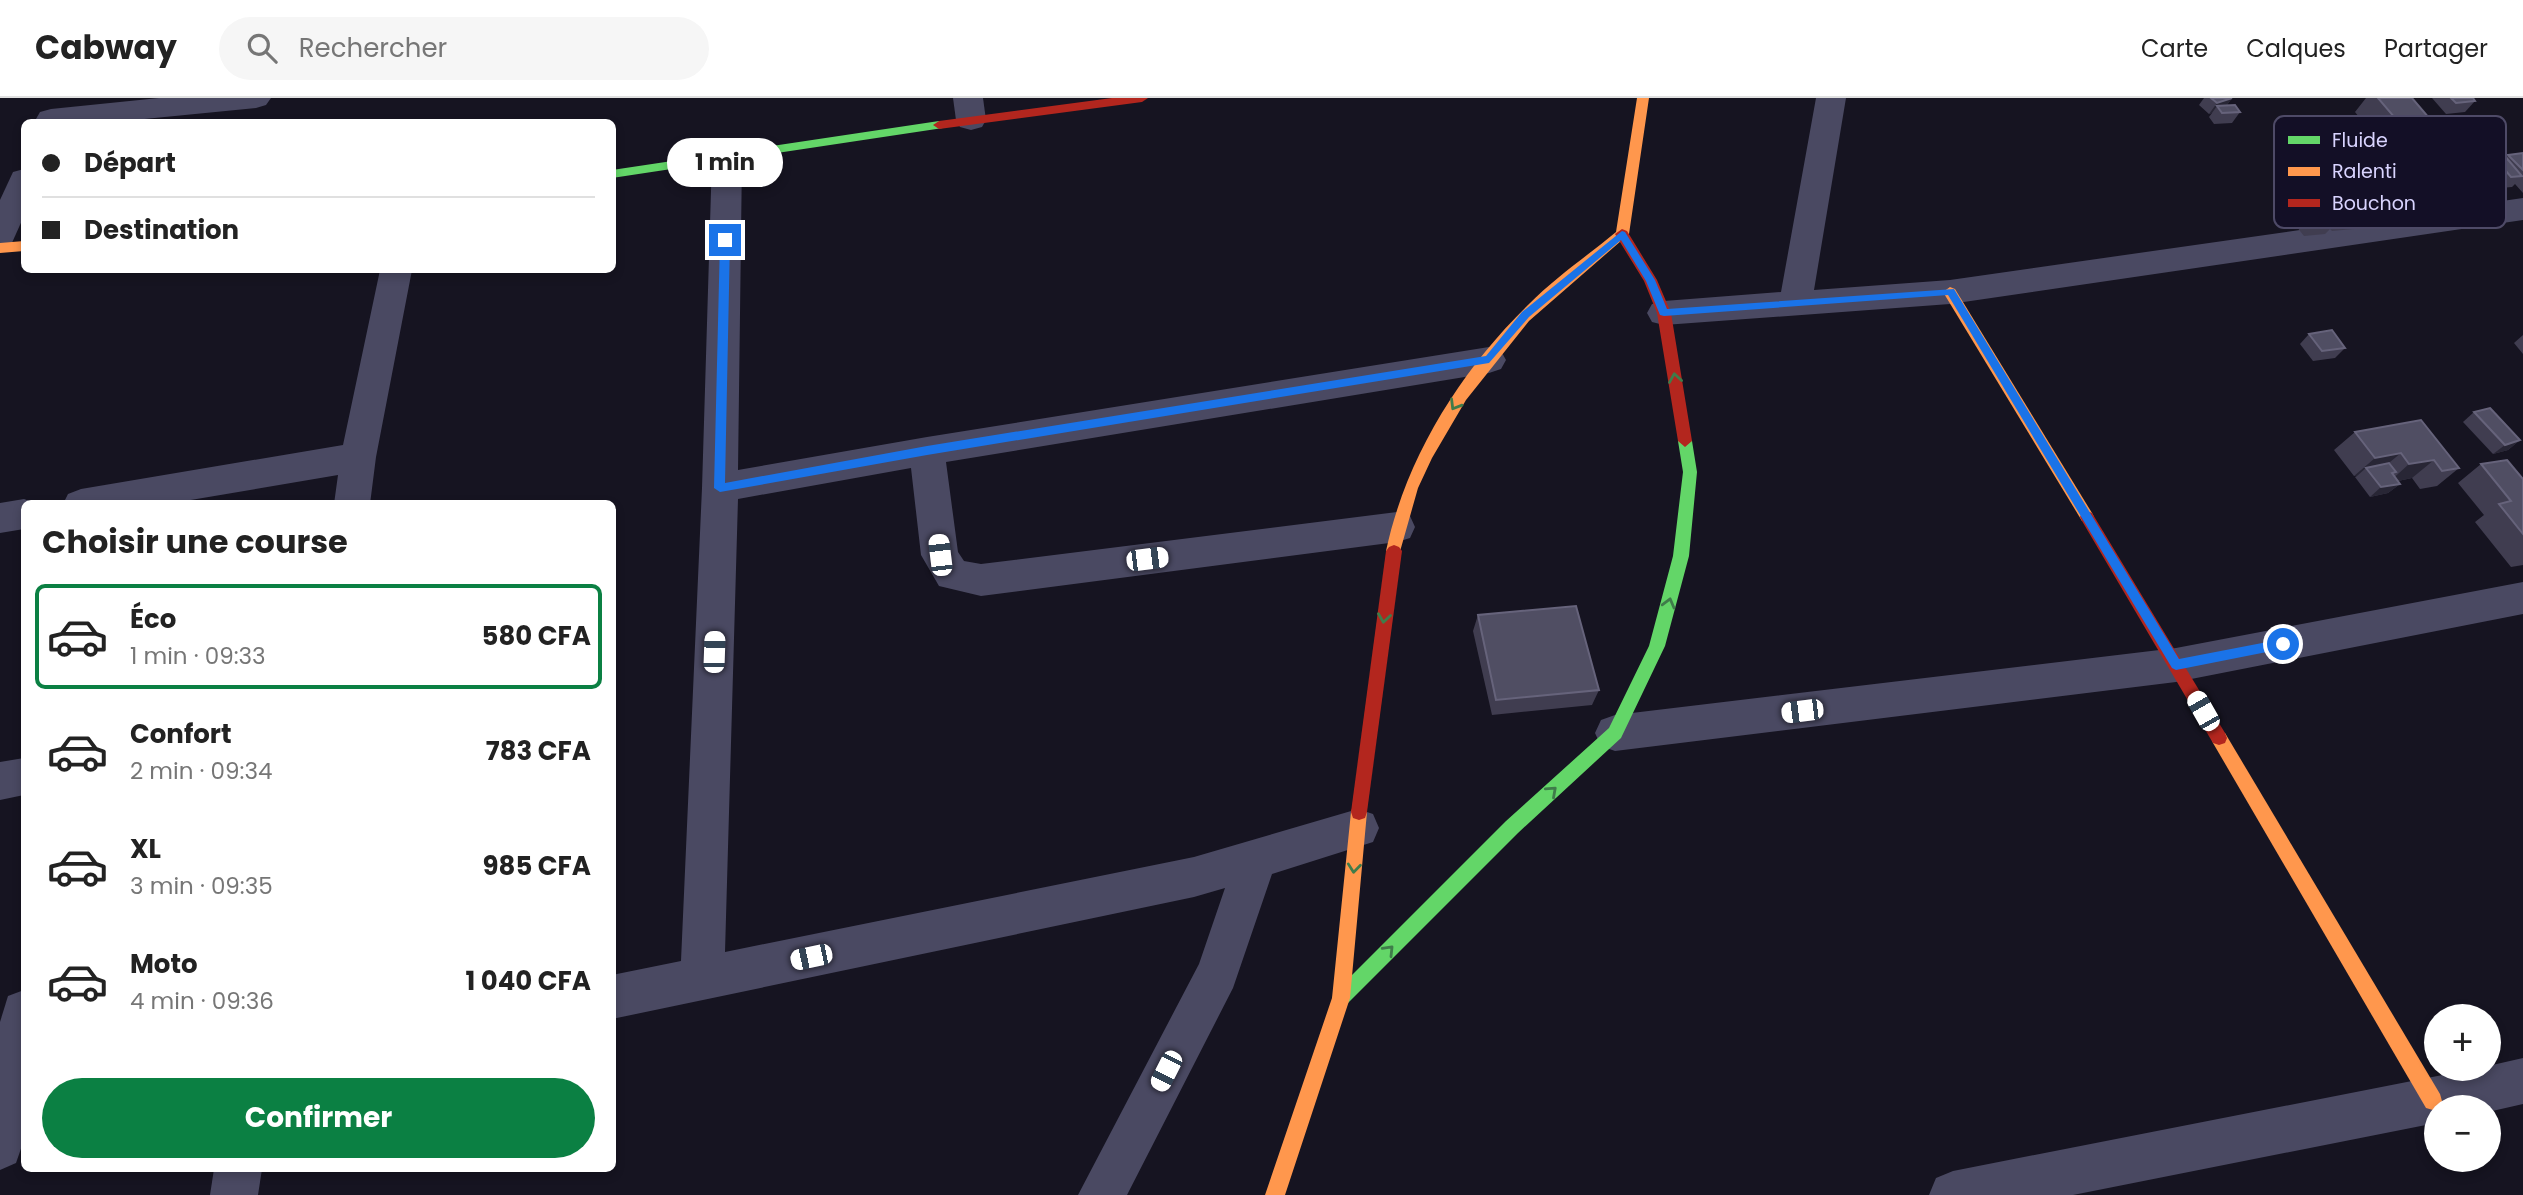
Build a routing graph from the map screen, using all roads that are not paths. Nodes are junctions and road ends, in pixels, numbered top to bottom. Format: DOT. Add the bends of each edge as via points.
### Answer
graph roads {
  1 [pos="256,98"];
  2 [pos="1142,98"];
  3 [pos="1643,98"];
  4 [pos="1831,98"];
  5 [pos="969,109"];
  6 [pos="53,113"];
  7 [pos="727,158"];
  8 [pos="616,173"];
  9 [pos="21,187"];
  10 [pos="2392,228"];
  11 [pos="1622,234"];
  12 [pos="0,237"];
  13 [pos="21,246"];
  14 [pos="0,248"];
  15 [pos="395,273"];
  16 [pos="1950,292"];
  17 [pos="1795,303"];
  18 [pos="1664,313"];
  19 [pos="1489,360"];
  20 [pos="927,451"];
  21 [pos="358,457"];
  22 [pos="720,488"];
  23 [pos="105,500"];
  24 [pos="353,500"];
  25 [pos="21,514"];
  26 [pos="0,518"];
  27 [pos="1397,527"];
  28 [pos="2523,598"];
  29 [pos="2176,665"];
  30 [pos="1615,733"];
  31 [pos="21,778"];
  32 [pos="0,781"];
  33 [pos="1358,828"];
  34 [pos="1255,860"];
  35 [pos="702,979"];
  36 [pos="616,995"];
  37 [pos="1341,998"];
  38 [pos="21,1029"];
  39 [pos="2523,1081"];
  40 [pos="2429,1095"];
  41 [pos="2460,1095"];
  42 [pos="2424,1103"];
  43 [pos="0,1147"];
  44 [pos="21,1164"];
  45 [pos="0,1169"];
  46 [pos="238,1172"];
  47 [pos="234,1195"];
  48 [pos="1102,1195"];
  49 [pos="1275,1195"];
  50 [pos="1953,1195"];
  1 -- 6 [label="street"];
  2 -- 5 [label="street"];
  3 -- 11 [label="street"];
  4 -- 17 [label="street"];
  5 -- 7 [label="street"];
  7 -- 8 [label="street"];
  7 -- 22 [label="street"];
  9 -- 12 [label="street"];
  10 -- 16 [label="street"];
  11 -- 18 [label="street"];
  11 -- 19 [label="street" via="1526,315"];
  13 -- 14 [label="street"];
  15 -- 21 [label="street"];
  16 -- 17 [label="street"];
  16 -- 29 [label="street"];
  17 -- 18 [label="street"];
  30 -- 18 [label="street, one-way" via="1657,646 1681,556 1690,472"];
  19 -- 20 [label="street"];
  19 -- 27 [label="street, one-way" via="1465,388 1429,450"];
  20 -- 22 [label="street"];
  20 -- 27 [label="street" via="940,555 952,575 981,580"];
  21 -- 23 [label="street"];
  21 -- 24 [label="street"];
  22 -- 35 [label="street"];
  25 -- 26 [label="street"];
  27 -- 33 [label="street, one-way"];
  28 -- 29 [label="street"];
  29 -- 30 [label="street"];
  29 -- 40 [label="street"];
  37 -- 30 [label="street, one-way" via="1512,827"];
  31 -- 32 [label="street"];
  33 -- 34 [label="street"];
  33 -- 37 [label="street, one-way"];
  34 -- 35 [label="street" via="1194,877"];
  34 -- 48 [label="street" via="1218,972"];
  35 -- 36 [label="street"];
  37 -- 49 [label="street"];
  38 -- 43 [label="street"];
  39 -- 41 [label="street"];
  42 -- 50 [label="street"];
  44 -- 45 [label="street"];
  46 -- 47 [label="street"];
}
